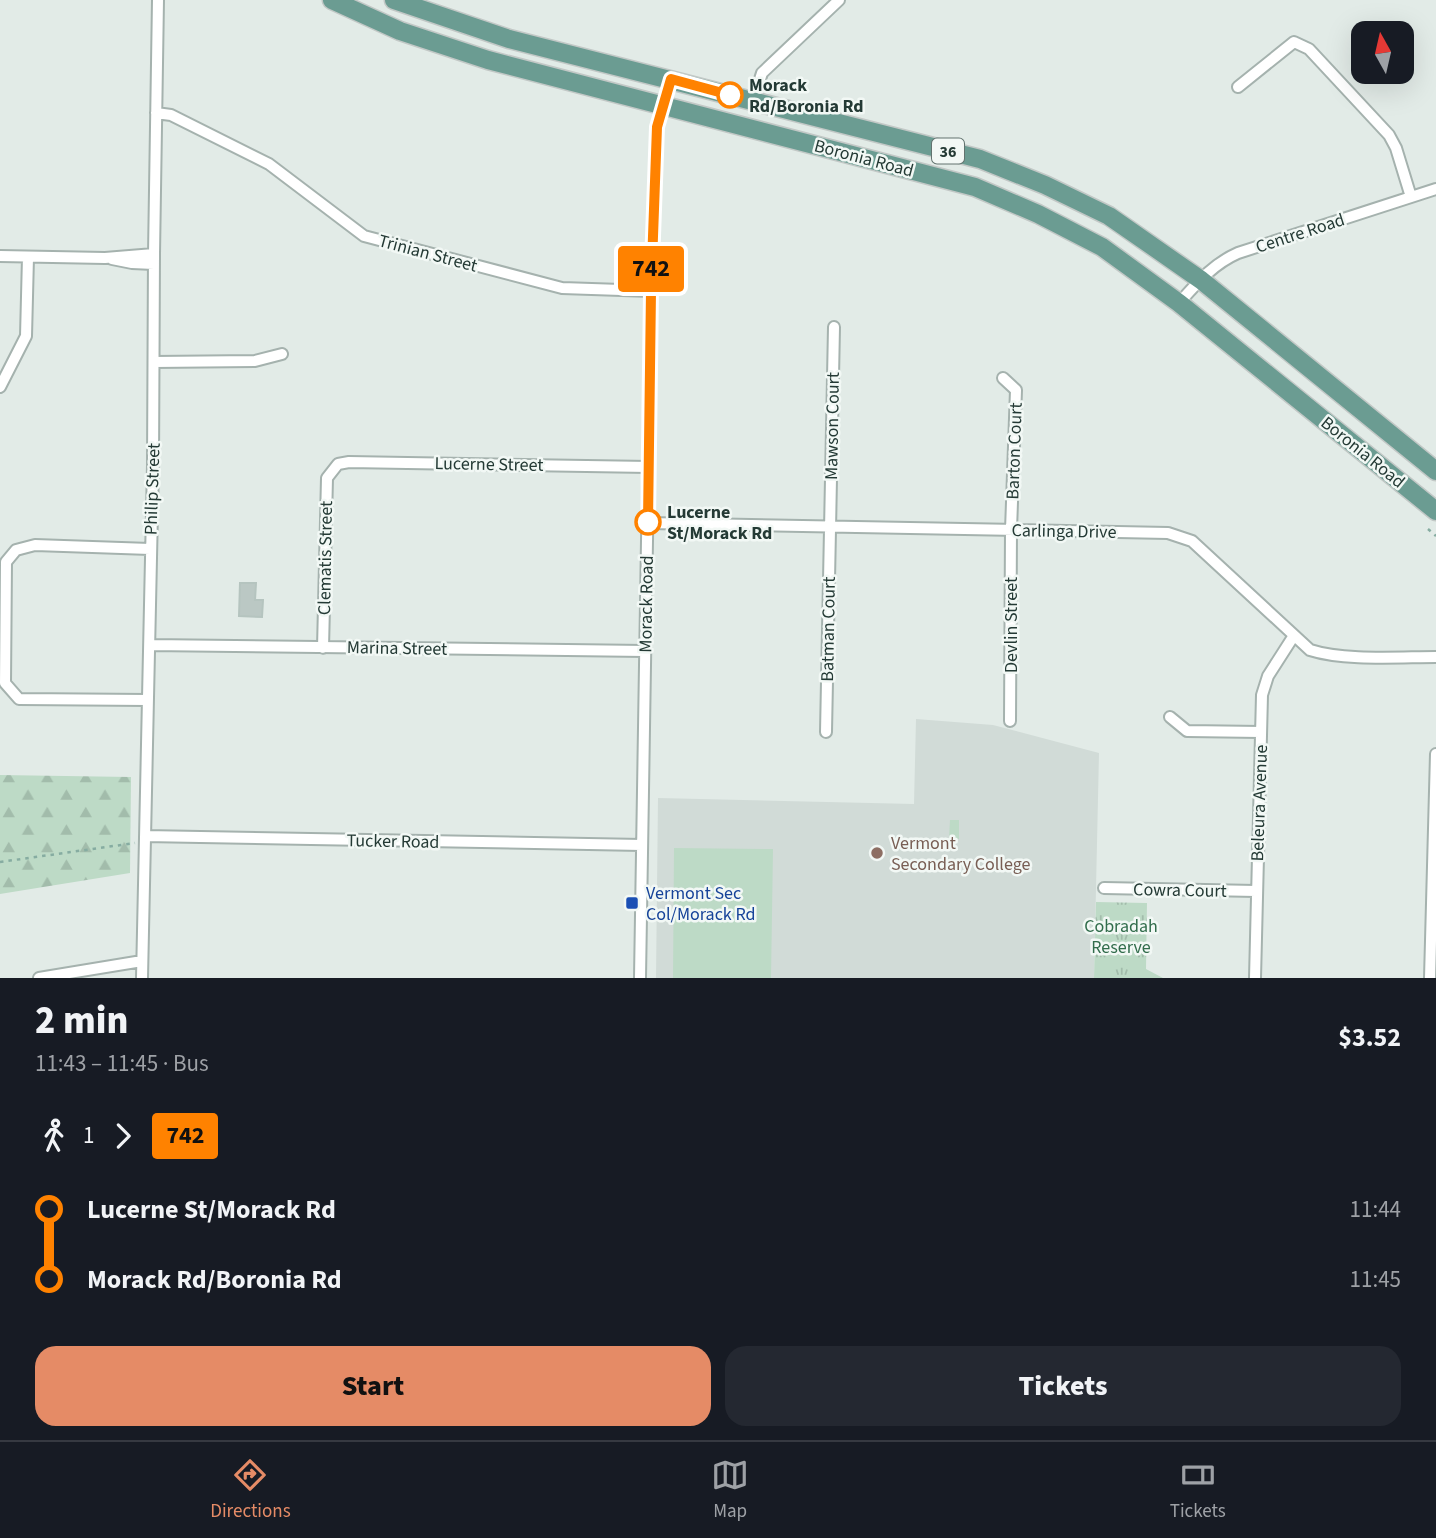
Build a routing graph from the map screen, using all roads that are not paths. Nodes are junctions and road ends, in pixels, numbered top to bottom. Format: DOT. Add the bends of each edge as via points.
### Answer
graph roads {
  1 [pos="158,0"];
  2 [pos="332,0"];
  3 [pos="394,0"];
  4 [pos="839,0"];
  5 [pos="671,79"];
  6 [pos="1238,87"];
  7 [pos="753,101"];
  8 [pos="663,105"];
  9 [pos="156,113"];
  10 [pos="747,128"];
  11 [pos="1436,189"];
  12 [pos="1411,197"];
  13 [pos="0,256"];
  14 [pos="28,257"];
  15 [pos="154,259"];
  16 [pos="1201,280"];
  17 [pos="651,291"];
  18 [pos="1179,303"];
  19 [pos="834,327"];
  20 [pos="282,354"];
  21 [pos="154,362"];
  22 [pos="1003,378"];
  23 [pos="0,387"];
  24 [pos="649,467"];
  25 [pos="331,470"];
  26 [pos="1436,471"];
  27 [pos="1436,511"];
  28 [pos="648,523"];
  29 [pos="830,526"];
  30 [pos="1011,530"];
  31 [pos="150,549"];
  32 [pos="1293,636"];
  33 [pos="150,645"];
  34 [pos="323,648"];
  35 [pos="645,651"];
  36 [pos="1436,657"];
  37 [pos="148,700"];
  38 [pos="1170,717"];
  39 [pos="1010,721"];
  40 [pos="826,732"];
  41 [pos="1261,732"];
  42 [pos="1436,754"];
  43 [pos="145,839"];
  44 [pos="642,845"];
  45 [pos="1104,888"];
  46 [pos="1256,891"];
  47 [pos="142,961"];
  48 [pos="39,978"];
  49 [pos="142,978"];
  50 [pos="640,978"];
  51 [pos="1255,978"];
  52 [pos="1430,978"];
  1 -- 9 [label="street, Philip Street"];
  2 -- 8 [label="main road, Boronia Road / 36" via="400,31 488,60"];
  3 -- 5 [label="main road, Boronia Road / 36" via="509,39"];
  4 -- 7 [label="street" via="762,74"];
  5 -- 7 [label="main road, Boronia Road / 36"];
  5 -- 8 [label="main road"];
  6 -- 12 [label="street" via="1294,42 1309,49 1389,135"];
  7 -- 10 [label="main road"];
  7 -- 16 [label="main road, Boronia Road / 36" via="980,159 1108,216"];
  8 -- 10 [label="main road, Boronia Road / 36"];
  8 -- 17 [label="street, Morack Road" via="657,127"];
  9 -- 15 [label="street, Philip Street"];
  9 -- 17 [label="street, Trinian Street" via="171,115 269,164 364,236 562,288"];
  10 -- 18 [label="main road, Boronia Road / 36" via="975,187 1102,247"];
  11 -- 12 [label="street, Centre Road"];
  12 -- 16 [label="street, Centre Road" via="1238,253 1221,261"];
  13 -- 14 [label="street"];
  14 -- 15 [label="street"];
  14 -- 23 [label="street" via="26,336"];
  15 -- 21 [label="street, Philip Street"];
  16 -- 18 [label="street, Centre Road"];
  16 -- 26 [label="main road, Boronia Road / 36"];
  17 -- 24 [label="street, Morack Road"];
  18 -- 27 [label="main road, Boronia Road / 36"];
  19 -- 29 [label="street, Mawson Court"];
  20 -- 21 [label="street" via="255,361"];
  21 -- 31 [label="street, Philip Street"];
  22 -- 30 [label="street, Barton Court" via="1016,390"];
  24 -- 25 [label="street, Lucerne Street" via="349,462"];
  24 -- 28 [label="street, Morack Road"];
  25 -- 34 [label="street, Clematis Street" via="327,478"];
  28 -- 29 [label="street, Carlinga Drive"];
  28 -- 35 [label="street, Morack Road"];
  29 -- 30 [label="street, Carlinga Drive"];
  29 -- 40 [label="street, Batman Court"];
  30 -- 32 [label="street, Carlinga Drive" via="1168,533 1192,541"];
  30 -- 39 [label="street, Devlin Street"];
  31 -- 33 [label="street, Philip Street"];
  31 -- 37 [label="street" via="35,545 16,550 6,562 5,683 19,699"];
  32 -- 36 [label="street, Carlinga Drive" via="1323,654"];
  32 -- 41 [label="street, Beleura Avenue" via="1268,676 1262,695"];
  33 -- 34 [label="street, Marina Street"];
  33 -- 37 [label="street, Philip Street"];
  34 -- 35 [label="street, Marina Street"];
  35 -- 44 [label="street, Morack Road"];
  37 -- 43 [label="street, Philip Street"];
  38 -- 41 [label="street" via="1187,731"];
  41 -- 46 [label="street, Beleura Avenue"];
  42 -- 52 [label="street"];
  43 -- 44 [label="street, Tucker Road"];
  43 -- 47 [label="street, Philip Street"];
  44 -- 50 [label="street, Morack Road"];
  45 -- 46 [label="street, Cowra Court"];
  46 -- 51 [label="street, Beleura Avenue"];
  47 -- 48 [label="street"];
  47 -- 49 [label="street, Philip Street"];
}
